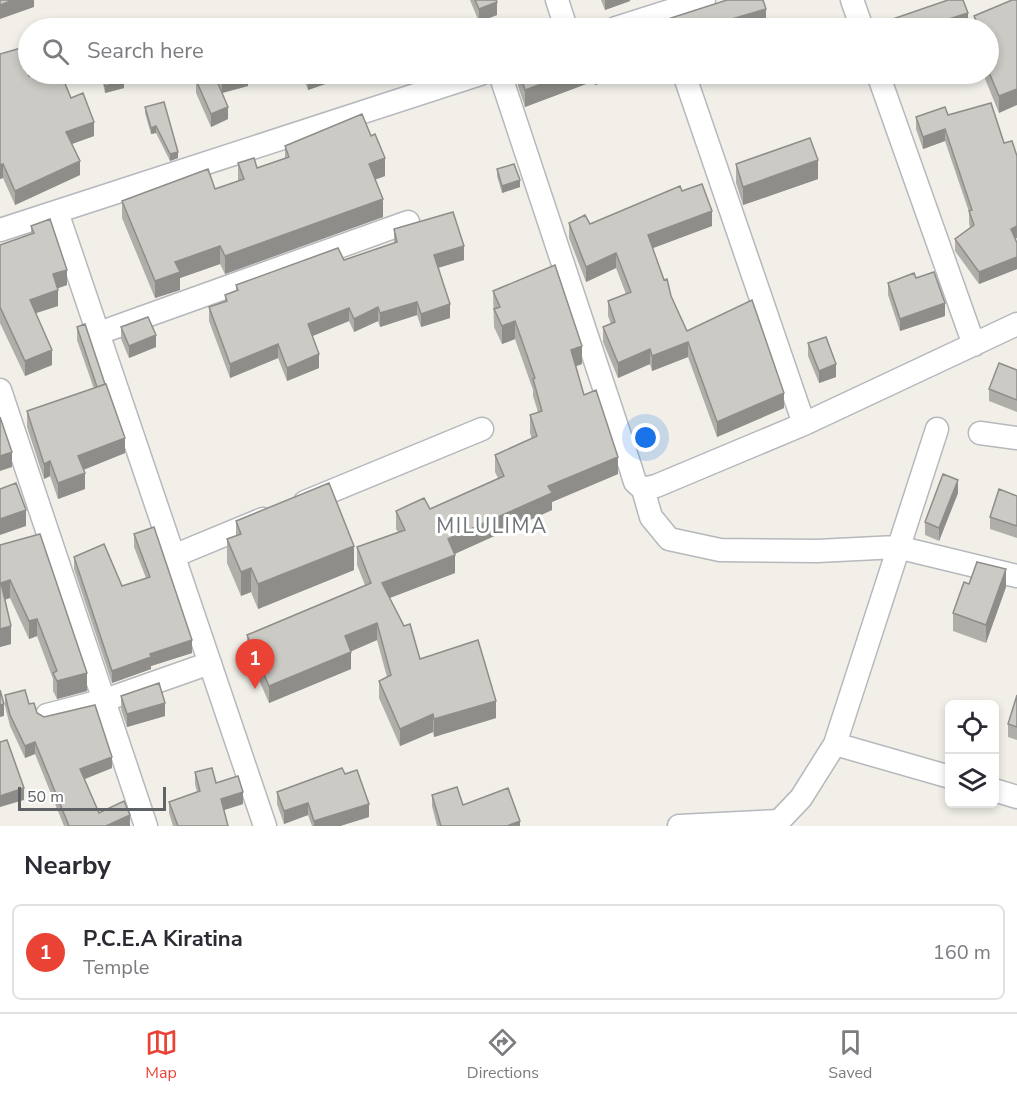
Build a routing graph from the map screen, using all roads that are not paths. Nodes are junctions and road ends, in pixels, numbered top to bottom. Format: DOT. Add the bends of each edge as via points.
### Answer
graph roads {
  1 [pos="557,0"];
  2 [pos="704,0"];
  3 [pos="852,0"];
  4 [pos="563,18"];
  5 [pos="671,18"];
  6 [pos="858,18"];
  7 [pos="449,84"];
  8 [pos="503,84"];
  9 [pos="687,84"];
  10 [pos="882,84"];
  11 [pos="57,212"];
  12 [pos="408,222"];
  13 [pos="0,230"];
  14 [pos="1017,324"];
  15 [pos="99,333"];
  16 [pos="974,345"];
  17 [pos="0,390"];
  18 [pos="804,424"];
  19 [pos="482,429"];
  20 [pos="937,429"];
  21 [pos="980,433"];
  22 [pos="1017,438"];
  23 [pos="643,489"];
  24 [pos="897,546"];
  25 [pos="176,555"];
  26 [pos="1017,576"];
  27 [pos="210,663"];
  28 [pos="105,700"];
  29 [pos="47,715"];
  30 [pos="835,744"];
  31 [pos="945,776"];
  32 [pos="999,792"];
  33 [pos="1017,797"];
  34 [pos="146,826"];
  35 [pos="265,826"];
  36 [pos="680,826"];
  1 -- 4 [label="street"];
  2 -- 5 [label="street"];
  3 -- 6 [label="street"];
  7 -- 11 [label="street"];
  8 -- 23 [label="street" via="631,469"];
  9 -- 18 [label="street"];
  10 -- 16 [label="street"];
  11 -- 13 [label="street"];
  11 -- 15 [label="street"];
  12 -- 15 [label="street"];
  14 -- 16 [label="street"];
  15 -- 25 [label="street"];
  16 -- 18 [label="street"];
  17 -- 28 [label="street"];
  18 -- 23 [label="street"];
  19 -- 25 [label="street"];
  20 -- 24 [label="street"];
  21 -- 22 [label="street"];
  23 -- 24 [label="street" via="651,518 669,539 720,550 817,551"];
  24 -- 26 [label="street"];
  24 -- 30 [label="street"];
  25 -- 27 [label="street"];
  27 -- 28 [label="street"];
  27 -- 35 [label="street"];
  28 -- 29 [label="street"];
  28 -- 34 [label="street"];
  30 -- 31 [label="street"];
  30 -- 36 [label="street" via="801,798 779,820"];
  32 -- 33 [label="street"];
}
